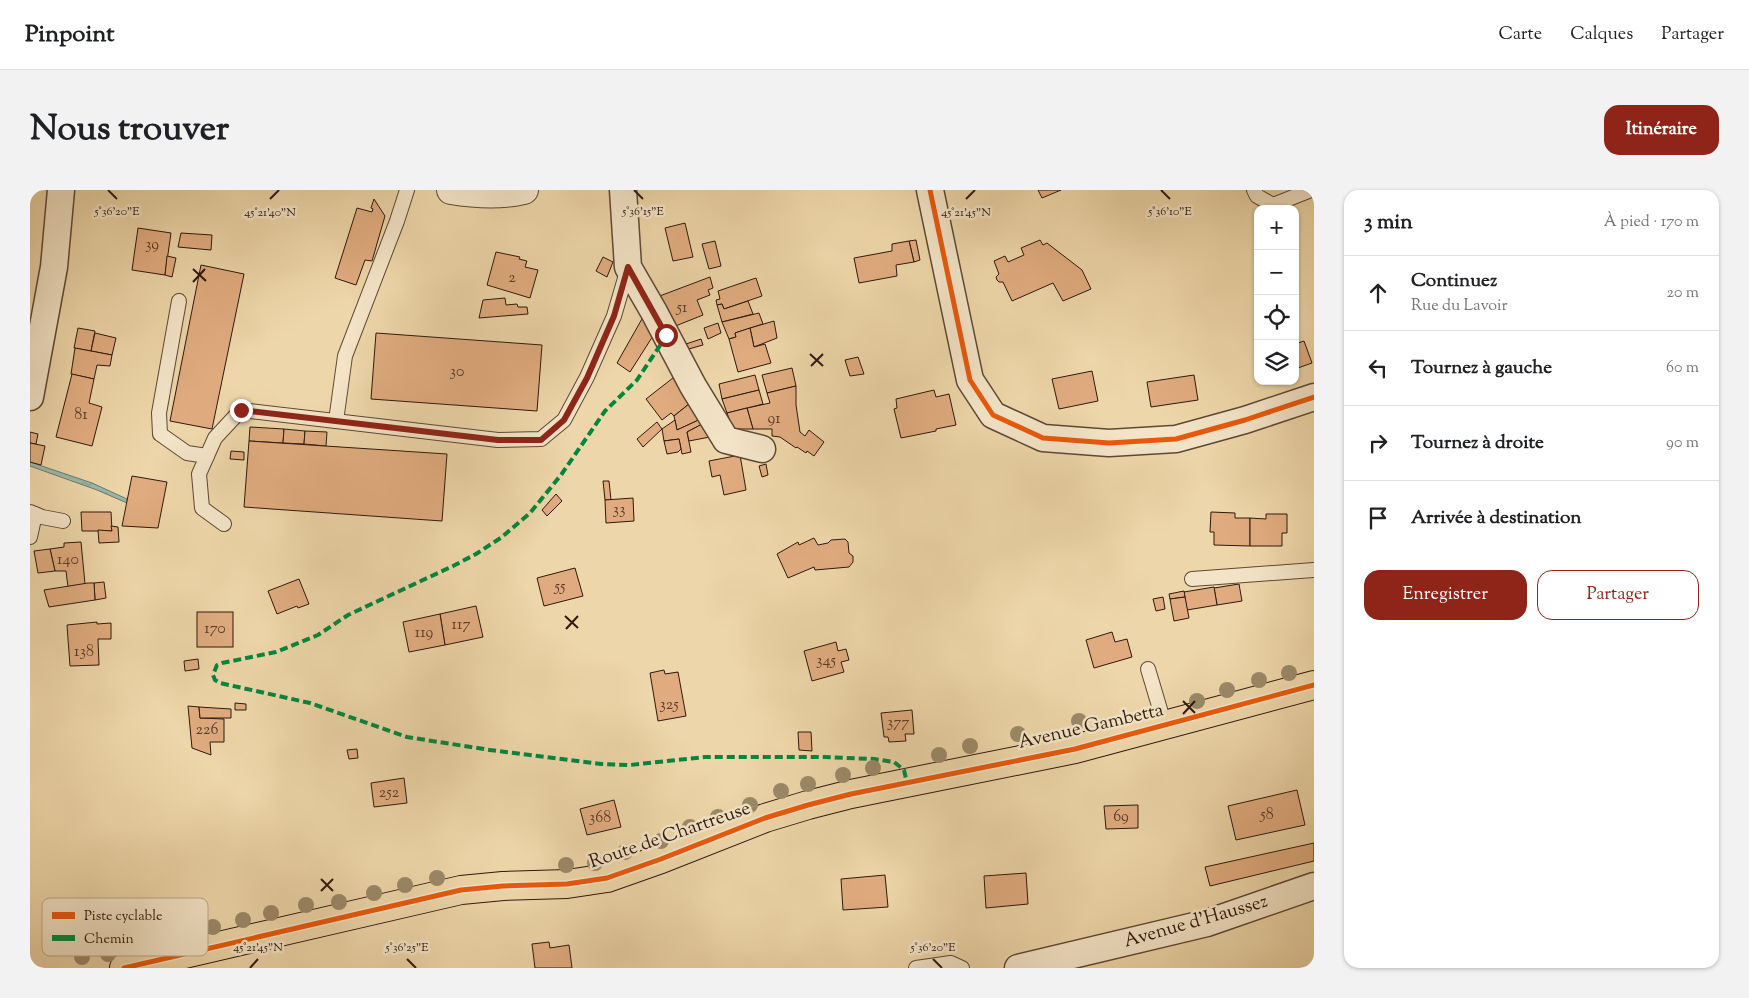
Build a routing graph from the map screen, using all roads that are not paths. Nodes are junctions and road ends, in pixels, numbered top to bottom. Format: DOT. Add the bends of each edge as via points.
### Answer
graph roads {
  1 [pos="61,190"];
  2 [pos="407,190"];
  3 [pos="451,190"];
  4 [pos="524,190"];
  5 [pos="624,190"];
  6 [pos="930,190"];
  7 [pos="1254,190"];
  8 [pos="1311,190"];
  9 [pos="628,267"];
  10 [pos="178,301"];
  11 [pos="30,397"];
  12 [pos="1314,397"];
  13 [pos="336,421"];
  14 [pos="762,449"];
  15 [pos="207,456"];
  16 [pos="33,513"];
  17 [pos="62,521"];
  18 [pos="224,524"];
  19 [pos="30,537"];
  20 [pos="1314,570"];
  21 [pos="1192,579"];
  22 [pos="1148,669"];
  23 [pos="1314,685"];
  24 [pos="1165,726"];
  25 [pos="960,771"];
  26 [pos="1314,886"];
  27 [pos="208,949"];
  28 [pos="176,956"];
  29 [pos="124,968"];
  30 [pos="916,968"];
  31 [pos="962,968"];
  32 [pos="1018,968"];
  1 -- 11 [label="street" via="54,267"];
  2 -- 13 [label="lane" via="345,356"];
  3 -- 4 [label="street" via="506,194"];
  5 -- 9 [label="street"];
  6 -- 12 [label="street" via="970,380 993,414 1043,438 1109,443 1176,439"];
  7 -- 8 [label="lane" via="1257,196 1273,205"];
  9 -- 13 [label="lane" via="614,316 587,378 564,420 541,440 498,440"];
  9 -- 14 [label="street" via="726,440"];
  10 -- 15 [label="lane" via="159,412 160,434 187,453"];
  13 -- 15 [label="lane" via="241,410 215,438"];
  15 -- 18 [label="lane" via="199,474 202,508"];
  16 -- 17 [label="lane"];
  16 -- 19 [label="lane"];
  20 -- 21 [label="lane"];
  22 -- 24 [label="lane"];
  23 -- 24 [label="main road, Avenue Gambetta"];
  24 -- 25 [label="main road, Avenue Gambetta" via="1075,749"];
  25 -- 27 [label="main road, Route de Chartreuse" via="851,794 765,818 608,878 567,884 461,890"];
  26 -- 32 [label="street, Avenue d'Haussez" via="1207,923"];
  28 -- 29 [label="main road, Route de Chartreuse"];
  30 -- 31 [label="lane" via="951,962"];
}
